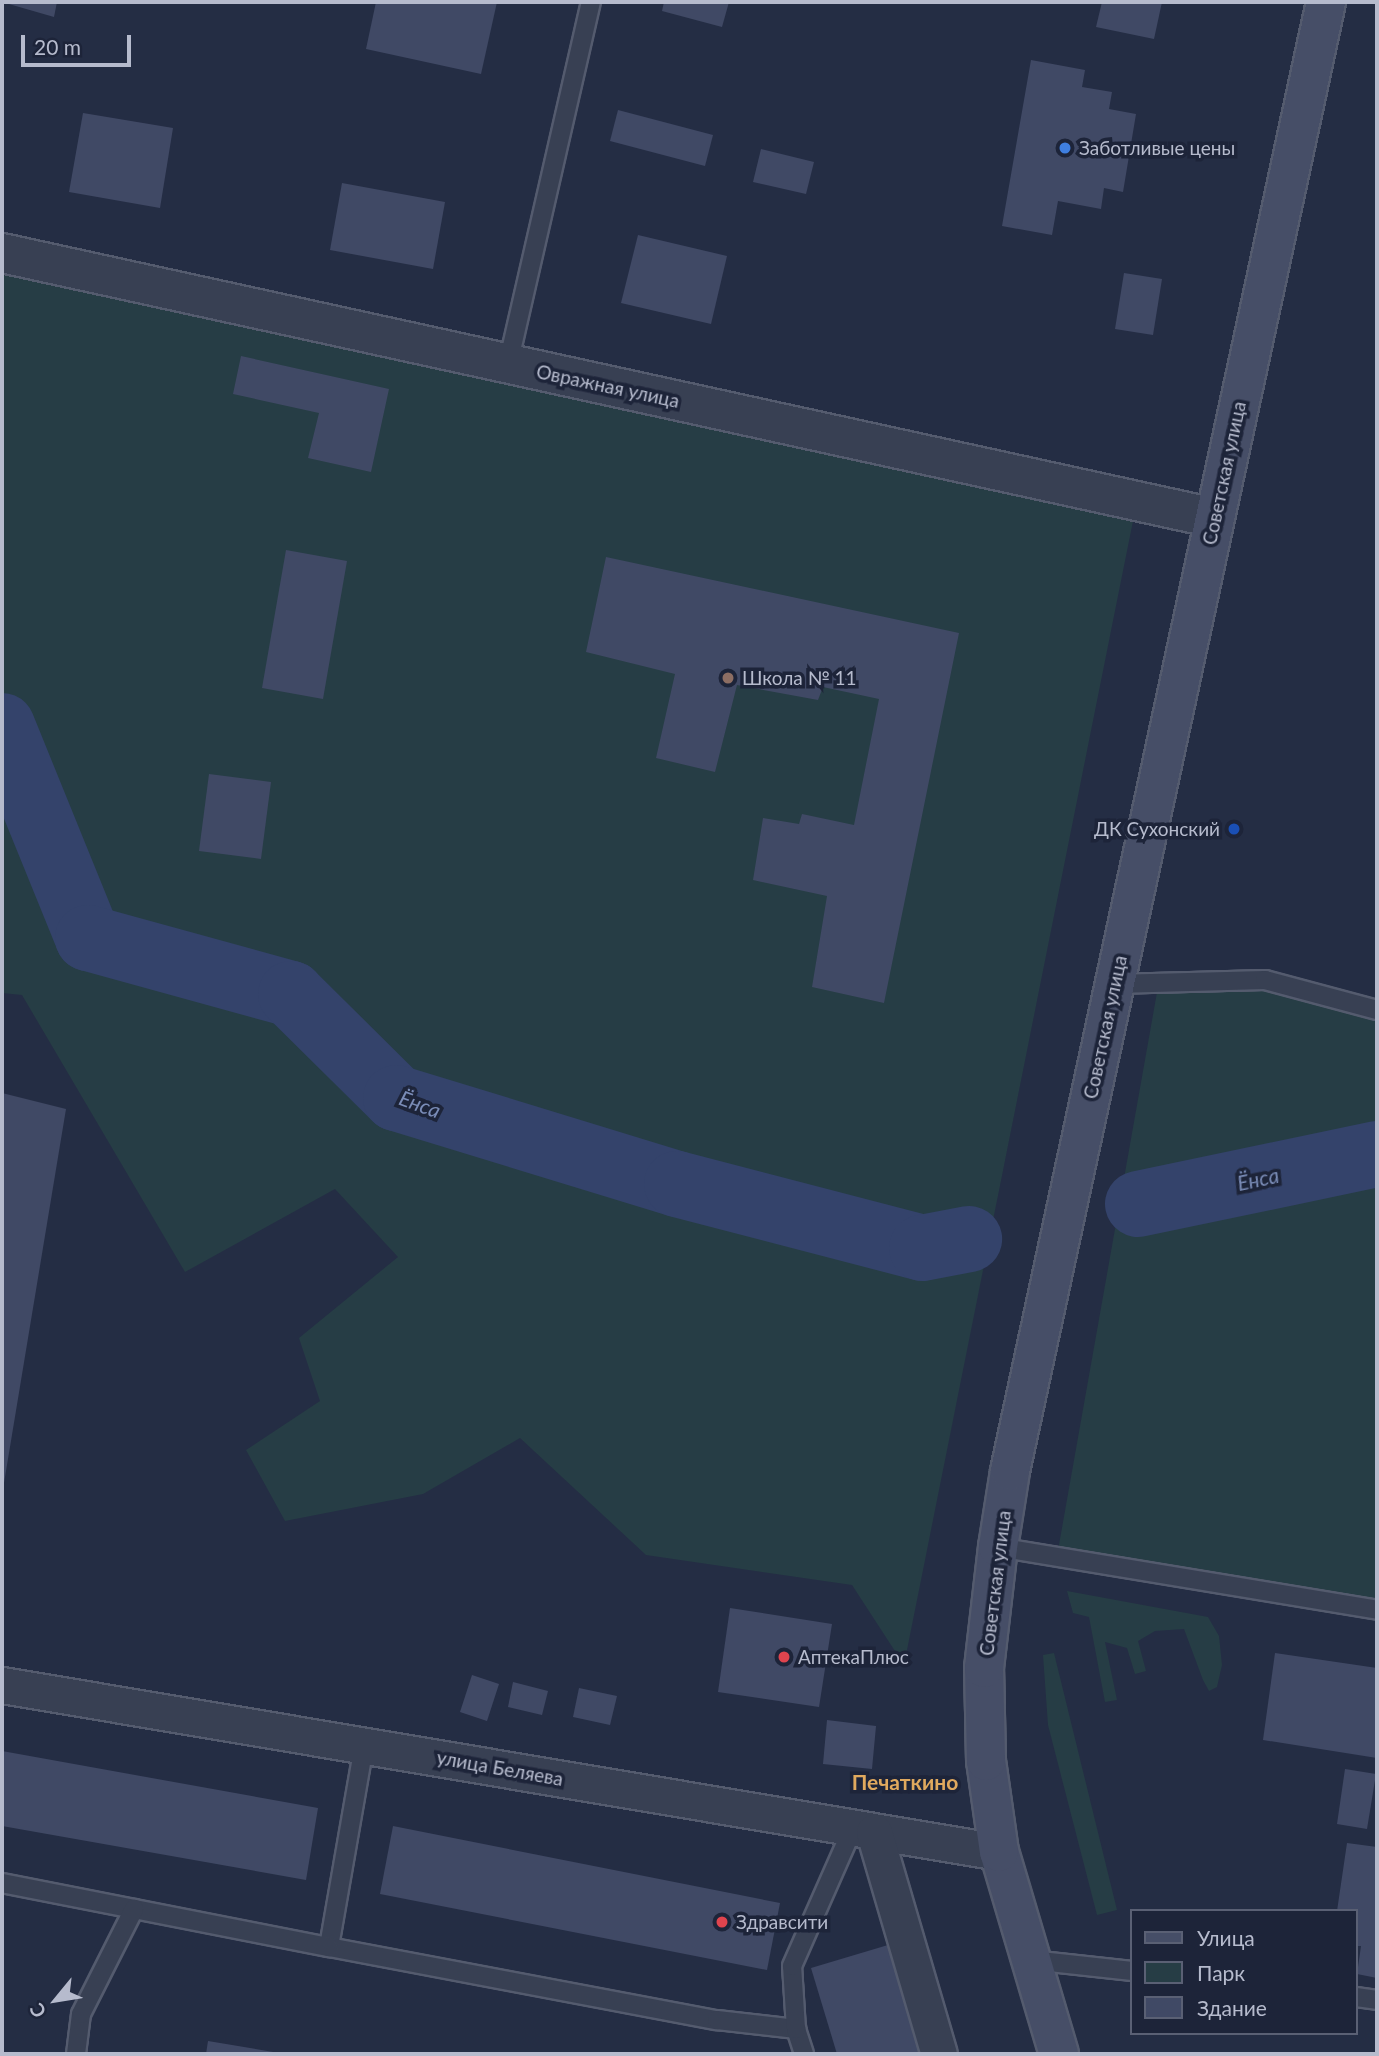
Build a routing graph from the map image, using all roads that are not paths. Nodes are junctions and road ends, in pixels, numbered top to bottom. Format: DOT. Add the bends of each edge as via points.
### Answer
graph roads {
  1 [pos="591,2"];
  2 [pos="1326,2"];
  3 [pos="2,253"];
  4 [pos="508,364"];
  5 [pos="1214,519"];
  6 [pos="1114,984"];
  7 [pos="1377,1010"];
  8 [pos="998,1546"];
  9 [pos="1377,1610"];
  10 [pos="2,1685"];
  11 [pos="363,1746"];
  12 [pos="863,1830"];
  13 [pos="999,1852"];
  14 [pos="2,1883"];
  15 [pos="134,1909"];
  16 [pos="329,1947"];
  17 [pos="1031,1959"];
  18 [pos="1130,1971"];
  19 [pos="1358,1997"];
  20 [pos="1377,2000"];
  21 [pos="796,2029"];
  22 [pos="76,2054"];
  23 [pos="804,2054"];
  24 [pos="939,2054"];
  25 [pos="1059,2054"];
  1 -- 4 [label="lane"];
  2 -- 5 [label="main road, Советская улица"];
  3 -- 4 [label="street, Овражная улица"];
  4 -- 5 [label="street, Овражная улица"];
  5 -- 6 [label="main road, Советская улица"];
  6 -- 7 [label="lane" via="1265,980"];
  6 -- 8 [label="main road, Советская улица"];
  8 -- 9 [label="lane"];
  8 -- 13 [label="main road, Советская улица" via="984,1668 986,1761"];
  10 -- 11 [label="street, улица Беляева"];
  11 -- 12 [label="street, улица Беляева"];
  11 -- 16 [label="lane"];
  12 -- 13 [label="street, улица Беляева"];
  12 -- 21 [label="lane" via="792,1966"];
  12 -- 24 [label="street"];
  13 -- 17 [label="main road, Советская улица"];
  14 -- 15 [label="lane"];
  15 -- 16 [label="lane"];
  15 -- 22 [label="lane" via="81,2014"];
  16 -- 21 [label="lane" via="717,2020"];
  17 -- 18 [label="lane"];
  17 -- 25 [label="main road, Советская улица"];
  19 -- 20 [label="lane"];
  21 -- 23 [label="lane"];
}
